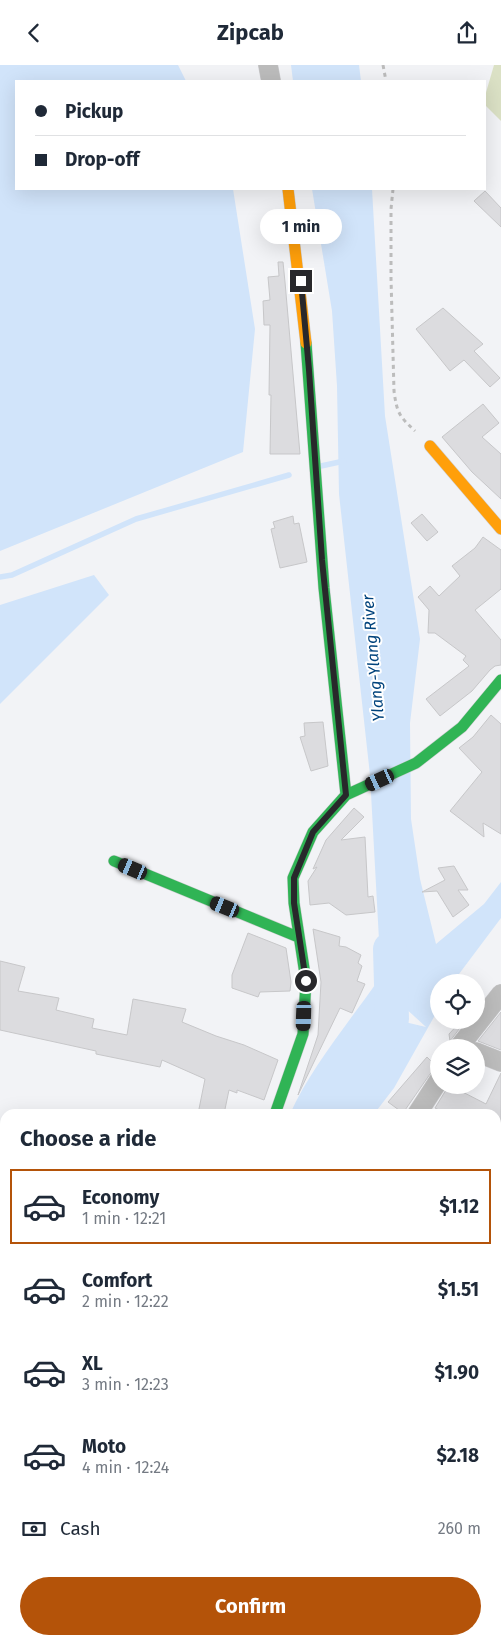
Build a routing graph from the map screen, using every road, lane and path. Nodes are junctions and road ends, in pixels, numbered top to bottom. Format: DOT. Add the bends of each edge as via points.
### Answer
graph roads {
  1 [pos="268,65"];
  2 [pos="383,65"];
  3 [pos="271,80"];
  4 [pos="386,80"];
  5 [pos="288,190"];
  6 [pos="393,190"];
  7 [pos="430,446"];
  8 [pos="501,529"];
  9 [pos="501,680"];
  10 [pos="346,795"];
  11 [pos="114,861"];
  12 [pos="298,937"];
  13 [pos="501,993"];
  14 [pos="471,1039"];
  15 [pos="485,1056"];
  16 [pos="501,1062"];
  17 [pos="430,1094"];
  18 [pos="277,1109"];
  19 [pos="420,1109"];
  1 -- 3 [label="street"];
  2 -- 4 [label="path"];
  5 -- 10 [label="street" via="302,289 322,560"];
  6 -- 7 [label="path" via="391,278 396,409"];
  7 -- 8 [label="street"];
  9 -- 10 [label="street" via="462,727 416,763"];
  10 -- 12 [label="street" via="313,832 294,878"];
  11 -- 12 [label="street"];
  12 -- 18 [label="street" via="306,981 303,1034"];
  13 -- 14 [label="street"];
  15 -- 16 [label="street"];
  17 -- 19 [label="street"];
}
